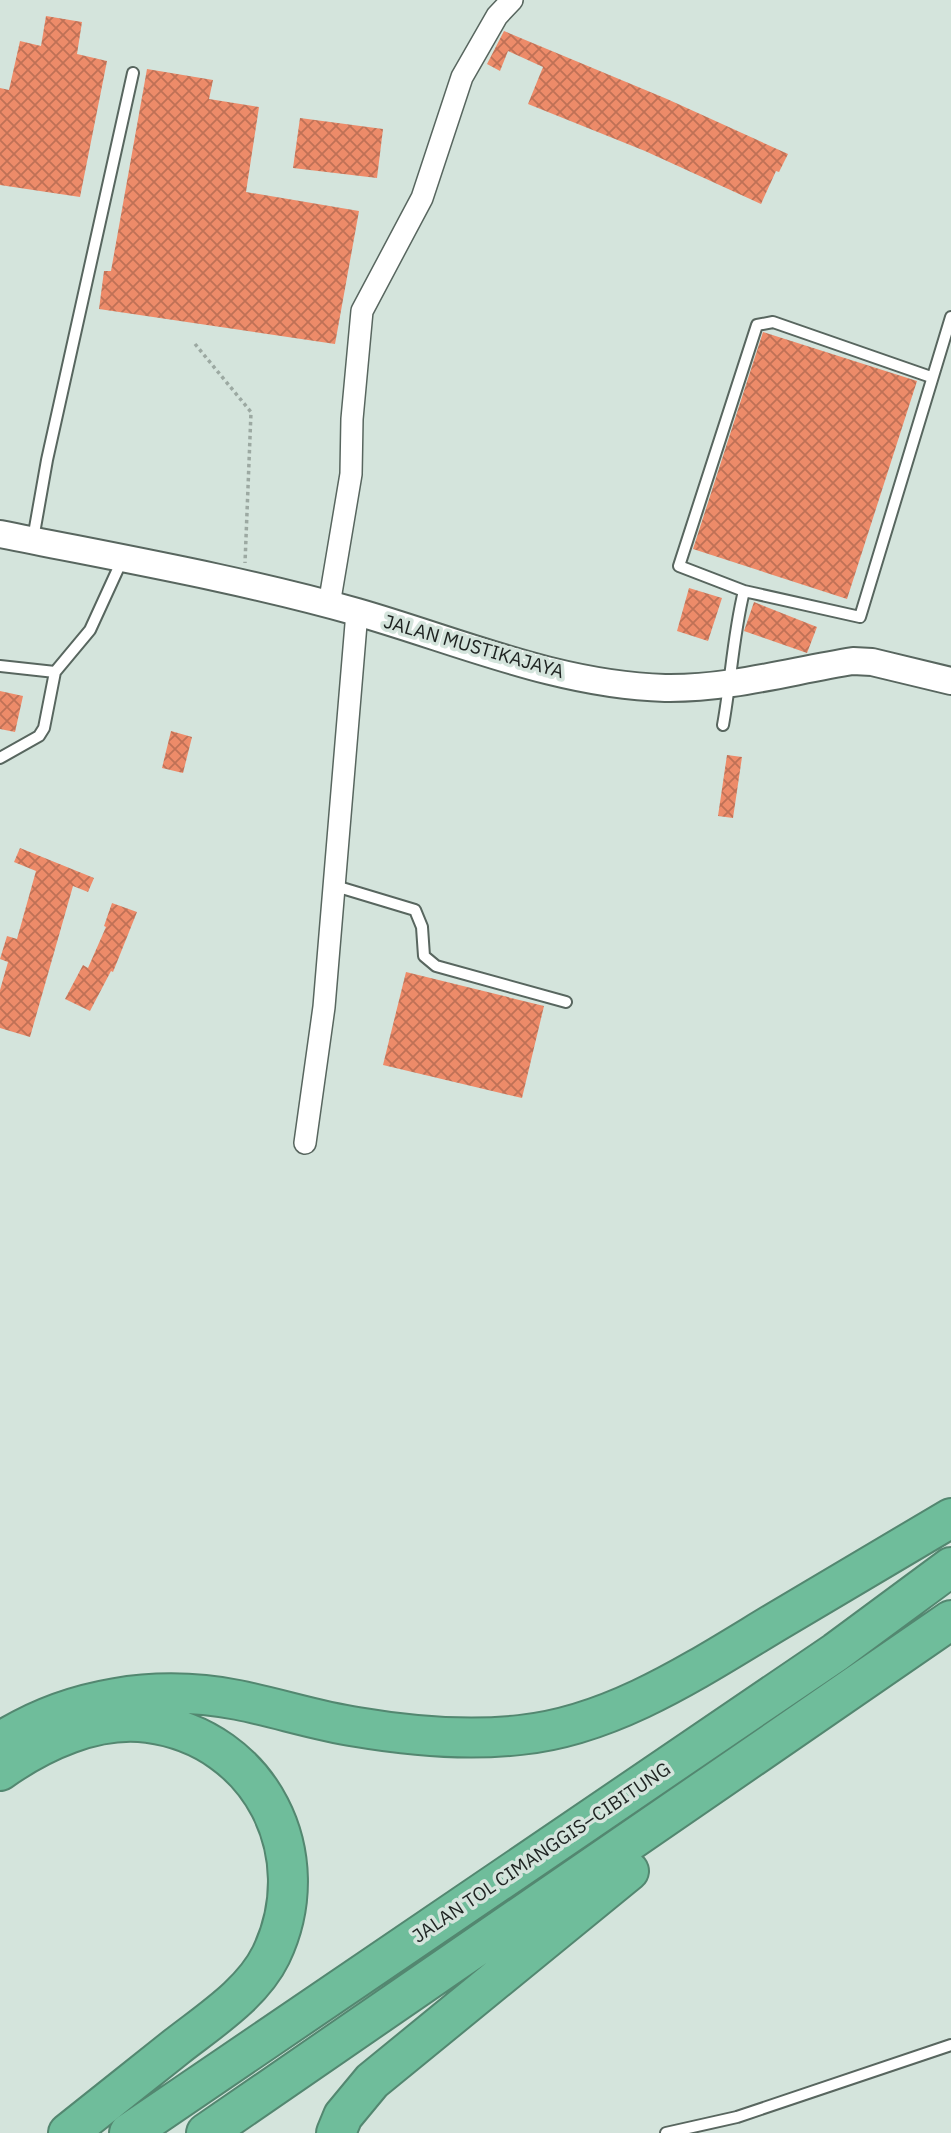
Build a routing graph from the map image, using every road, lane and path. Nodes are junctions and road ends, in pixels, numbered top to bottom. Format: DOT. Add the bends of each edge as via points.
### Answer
graph roads {
  1 [pos="512,0"];
  2 [pos="133,73"];
  3 [pos="951,317"];
  4 [pos="195,344"];
  5 [pos="931,377"];
  6 [pos="0,534"];
  7 [pos="33,541"];
  8 [pos="245,550"];
  9 [pos="123,558"];
  10 [pos="744,591"];
  11 [pos="329,605"];
  12 [pos="357,612"];
  13 [pos="0,666"];
  14 [pos="55,672"];
  15 [pos="951,681"];
  16 [pos="731,685"];
  17 [pos="723,725"];
  18 [pos="0,758"];
  19 [pos="332,885"];
  20 [pos="566,1002"];
  21 [pos="305,1143"];
  22 [pos="951,1518"];
  23 [pos="951,1567"];
  24 [pos="951,1620"];
  25 [pos="866,1681"];
  26 [pos="0,1742"];
  27 [pos="0,1772"];
  28 [pos="951,2045"];
  29 [pos="68,2133"];
  30 [pos="129,2133"];
  31 [pos="206,2133"];
  32 [pos="336,2133"];
  33 [pos="666,2133"];
  1 -- 11 [label="street" via="496,16 461,77 422,198 362,311 351,474"];
  2 -- 7 [label="lane"];
  3 -- 5 [label="lane"];
  4 -- 8 [label="path" via="251,412"];
  5 -- 10 [label="lane" via="860,617"];
  5 -- 10 [label="lane" via="773,322 757,325 679,561 684,569"];
  6 -- 7 [label="street, JALAN MUSTIKAJAYA"];
  7 -- 9 [label="street, JALAN MUSTIKAJAYA"];
  9 -- 11 [label="street, JALAN MUSTIKAJAYA"];
  9 -- 14 [label="lane" via="90,630"];
  10 -- 16 [label="lane"];
  11 -- 12 [label="street, JALAN MUSTIKAJAYA"];
  12 -- 16 [label="street, JALAN MUSTIKAJAYA" via="519,664 604,681 663,688"];
  12 -- 19 [label="street"];
  13 -- 14 [label="lane"];
  14 -- 18 [label="lane" via="39,736"];
  15 -- 16 [label="street, JALAN MUSTIKAJAYA" via="853,661"];
  16 -- 17 [label="lane"];
  19 -- 20 [label="lane" via="415,910 422,927 424,956 436,966"];
  19 -- 21 [label="street" via="324,1007"];
  22 -- 26 [label="highway" via="671,1683 567,1726 521,1735 408,1734 236,1700 150,1694 63,1709"];
  23 -- 30 [label="highway, JALAN TOL CIMANGGIS–CIBITUNG" via="836,1652"];
  24 -- 25 [label="highway"];
  25 -- 31 [label="highway"];
  25 -- 32 [label="highway" via="372,2081 343,2116"];
  27 -- 29 [label="highway" via="25,1754 68,1734 109,1723 147,1723 187,1732 219,1749 252,1780 272,1808 286,1850 290,1885 285,1922 269,1958 244,1991"];
  28 -- 33 [label="lane" via="737,2117"];
}
